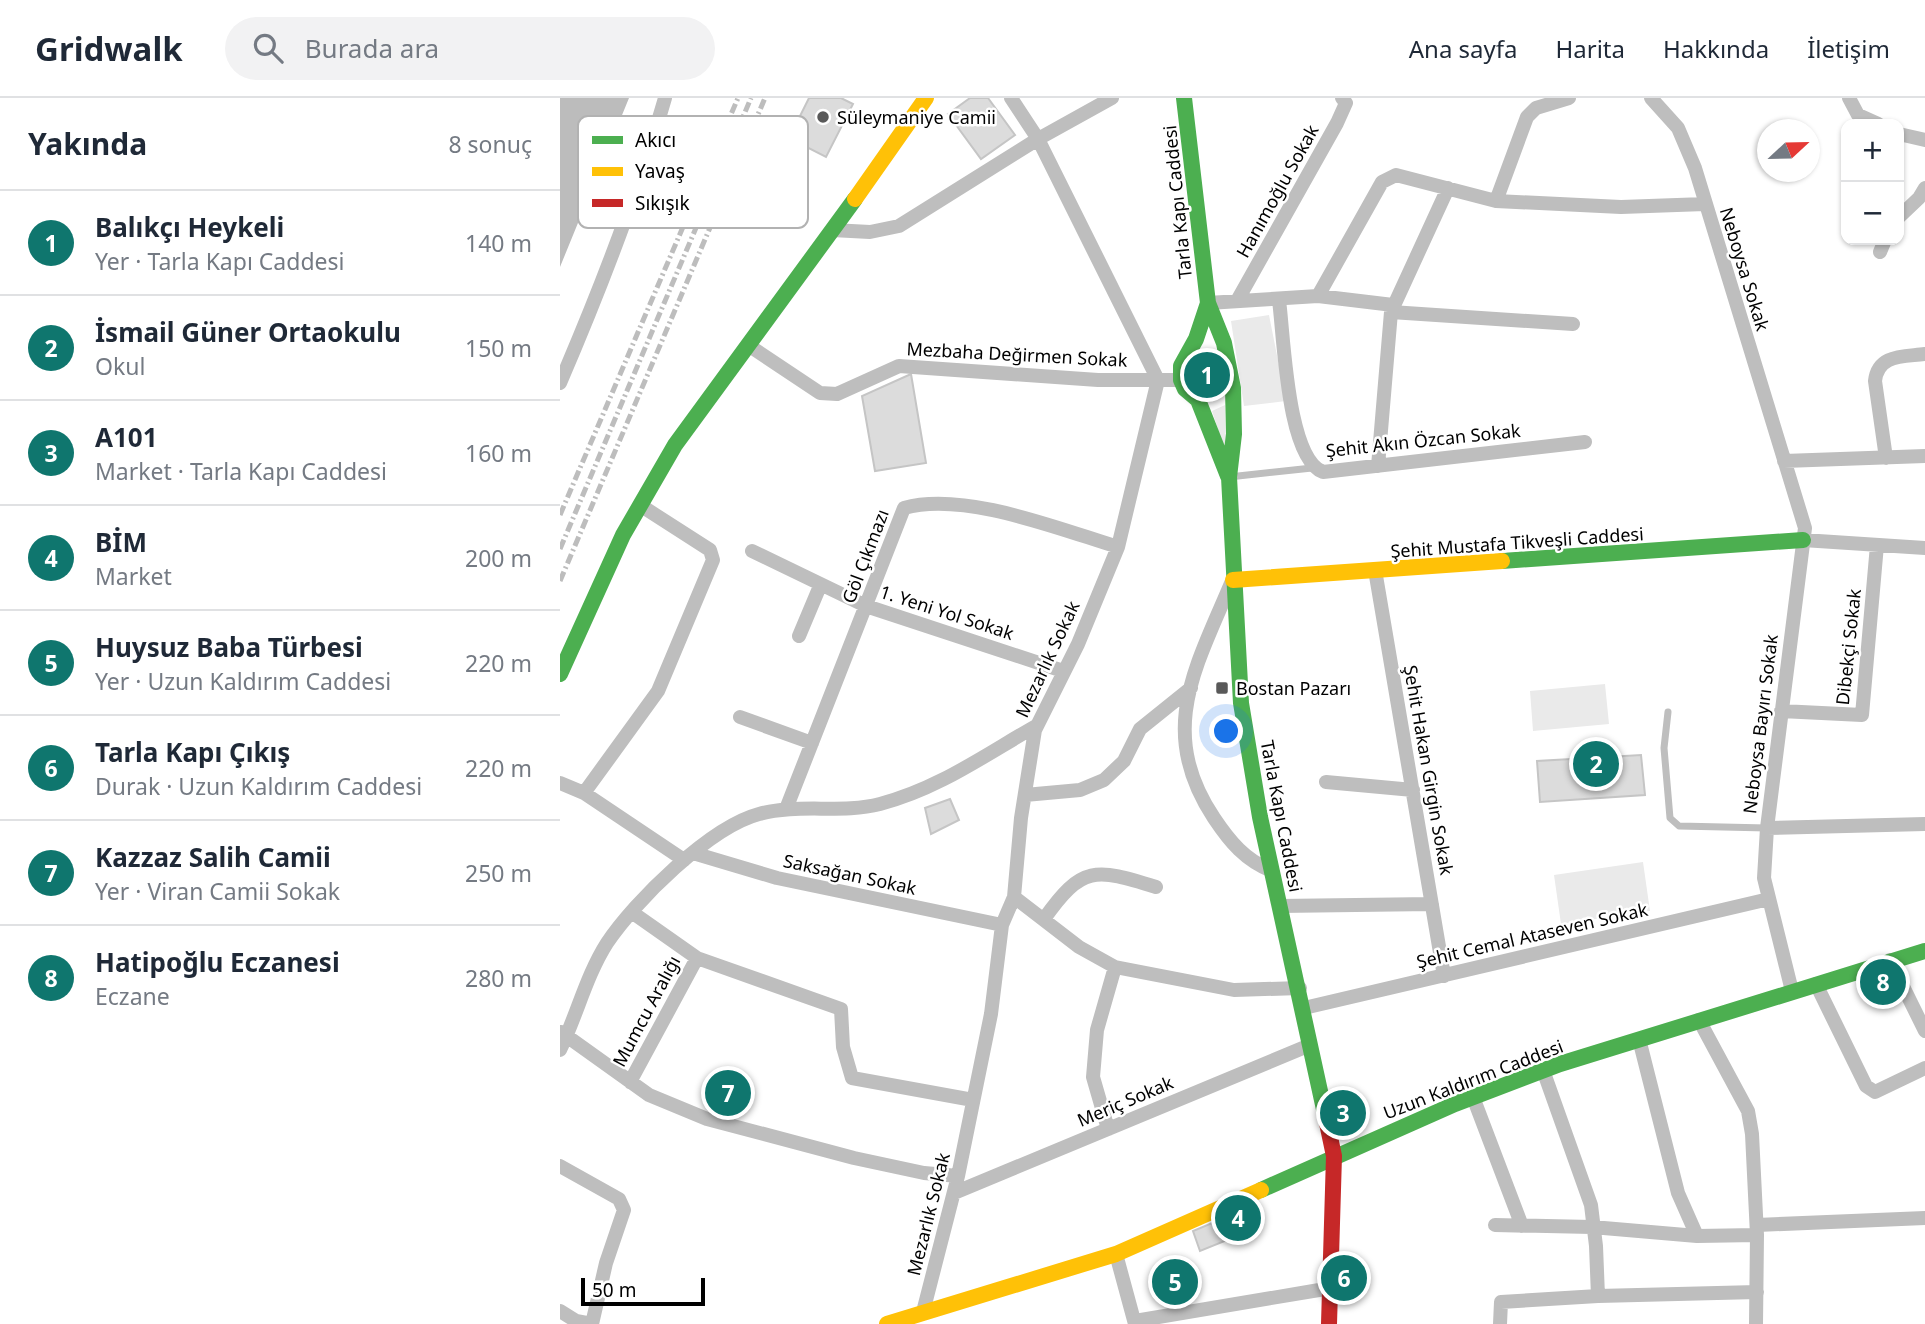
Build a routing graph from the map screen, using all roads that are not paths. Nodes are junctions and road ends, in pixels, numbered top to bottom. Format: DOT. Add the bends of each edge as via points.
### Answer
graph roads {
  1 [pos="665,98"];
  2 [pos="936,98"];
  3 [pos="1011,98"];
  4 [pos="1112,98"];
  5 [pos="1184,98"];
  6 [pos="1342,98"];
  7 [pos="1569,98"];
  8 [pos="1651,98"];
  9 [pos="1849,98"];
  10 [pos="924,103"];
  11 [pos="659,116"];
  12 [pos="1867,119"];
  13 [pos="1904,135"];
  14 [pos="1038,139"];
  15 [pos="1925,140"];
  16 [pos="1448,188"];
  17 [pos="1925,188"];
  18 [pos="1496,201"];
  19 [pos="1705,204"];
  20 [pos="1904,212"];
  21 [pos="622,228"];
  22 [pos="832,230"];
  23 [pos="1318,296"];
  24 [pos="1279,300"];
  25 [pos="1237,302"];
  26 [pos="1208,303"];
  27 [pos="1392,309"];
  28 [pos="1573,324"];
  29 [pos="748,345"];
  30 [pos="1925,354"];
  31 [pos="1186,356"];
  32 [pos="1228,361"];
  33 [pos="1158,380"];
  34 [pos="1181,380"];
  35 [pos="560,383"];
  36 [pos="1232,386"];
  37 [pos="1198,400"];
  38 [pos="1585,442"];
  39 [pos="1925,456"];
  40 [pos="1886,458"];
  41 [pos="1784,461"];
  42 [pos="1378,466"];
  43 [pos="1312,468"];
  44 [pos="1229,477"];
  45 [pos="640,505"];
  46 [pos="1803,540"];
  47 [pos="1877,545"];
  48 [pos="1118,547"];
  49 [pos="1925,548"];
  50 [pos="752,551"];
  51 [pos="1376,570"];
  52 [pos="1233,580"];
  53 [pos="820,586"];
  54 [pos="866,606"];
  55 [pos="799,636"];
  56 [pos="1063,671"];
  57 [pos="560,674"];
  58 [pos="1191,688"];
  59 [pos="1781,711"];
  60 [pos="1668,712"];
  61 [pos="740,717"];
  62 [pos="1037,726"];
  63 [pos="812,743"];
  64 [pos="1326,782"];
  65 [pos="560,783"];
  66 [pos="1413,790"];
  67 [pos="584,793"];
  68 [pos="1025,795"];
  69 [pos="786,808"];
  70 [pos="1925,824"];
  71 [pos="1767,828"];
  72 [pos="688,856"];
  73 [pos="1272,871"];
  74 [pos="1156,887"];
  75 [pos="1014,897"];
  76 [pos="1769,899"];
  77 [pos="1432,904"];
  78 [pos="1279,906"];
  79 [pos="633,913"];
  80 [pos="1044,919"];
  81 [pos="1002,925"];
  82 [pos="1925,951"];
  83 [pos="697,958"];
  84 [pos="1890,960"];
  85 [pos="1115,968"];
  86 [pos="1444,976"];
  87 [pos="1816,984"];
  88 [pos="1300,988"];
  89 [pos="1792,991"];
  90 [pos="1304,1008"];
  91 [pos="1699,1020"];
  92 [pos="1925,1031"];
  93 [pos="564,1033"];
  94 [pos="1639,1039"];
  95 [pos="1310,1045"];
  96 [pos="560,1050"];
  97 [pos="1925,1068"];
  98 [pos="1544,1070"];
  99 [pos="630,1082"];
  100 [pos="1473,1097"];
  101 [pos="973,1100"];
  102 [pos="1108,1129"];
  103 [pos="1334,1156"];
  104 [pos="560,1166"];
  105 [pos="958,1177"];
  106 [pos="954,1193"];
  107 [pos="1925,1218"];
  108 [pos="1495,1225"];
  109 [pos="1522,1226"];
  110 [pos="1592,1227"];
  111 [pos="1757,1230"];
  112 [pos="1697,1236"];
  113 [pos="1116,1254"];
  114 [pos="1331,1288"];
  115 [pos="1757,1292"];
  116 [pos="1598,1296"];
  117 [pos="560,1311"];
  118 [pos="923,1312"];
  119 [pos="1135,1322"];
  120 [pos="592,1324"];
  121 [pos="887,1324"];
  122 [pos="1329,1324"];
  123 [pos="1500,1324"];
  124 [pos="1756,1324"];
  1 -- 11 [label="street"];
  2 -- 10 [label="main road"];
  3 -- 14 [label="street"];
  4 -- 14 [label="street"];
  5 -- 26 [label="main road, Tarla Kapı Caddesi"];
  6 -- 25 [label="street, Hanımoğlu Sokak" via="1346,103 1337,123"];
  7 -- 18 [label="street" via="1536,108 1527,117"];
  8 -- 19 [label="street, Neboysa Sokak" via="1678,128"];
  9 -- 12 [label="street" via="1858,115"];
  10 -- 22 [label="main road"];
  13 -- 15 [label="street"];
  14 -- 22 [label="street" via="899,226 870,232"];
  14 -- 33 [label="street"];
  16 -- 18 [label="street"];
  16 -- 23 [label="street" via="1396,175 1382,182"];
  16 -- 27 [label="street"];
  17 -- 20 [label="street"];
  18 -- 19 [label="street" via="1621,207"];
  19 -- 41 [label="street, Neboysa Sokak"];
  21 -- 35 [label="street"];
  22 -- 29 [label="main road"];
  23 -- 24 [label="street"];
  23 -- 27 [label="street"];
  24 -- 25 [label="street"];
  24 -- 43 [label="street, Şehit Akın Özcan Sokak" via="1294,425"];
  25 -- 26 [label="street"];
  26 -- 31 [label="main road, Tarla Kapı Caddesi"];
  26 -- 32 [label="main road, Tarla Kapı Caddesi" via="1219,324"];
  27 -- 28 [label="street"];
  27 -- 42 [label="street"];
  29 -- 33 [label="street, Mezbaha Değirmen Sokak" via="820,393 836,394 899,366"];
  29 -- 45 [label="main road" via="675,445"];
  30 -- 40 [label="street" via="1892,358 1876,369"];
  31 -- 32 [label="main road" via="1209,351"];
  31 -- 34 [label="main road, Tarla Kapı Caddesi"];
  32 -- 36 [label="main road, Tarla Kapı Caddesi"];
  33 -- 34 [label="street, Mezbaha Değirmen Sokak"];
  33 -- 48 [label="street, Mezarlık Sokak"];
  34 -- 37 [label="main road, Tarla Kapı Caddesi"];
  36 -- 37 [label="main road" via="1218,400"];
  36 -- 44 [label="main road, Tarla Kapı Caddesi"];
  37 -- 44 [label="main road, Tarla Kapı Caddesi"];
  38 -- 42 [label="street, Şehit Akın Özcan Sokak"];
  39 -- 40 [label="street"];
  40 -- 41 [label="street"];
  41 -- 46 [label="street, Neboysa Bayırı Sokak" via="1805,528"];
  42 -- 43 [label="street, Şehit Akın Özcan Sokak" via="1323,472"];
  43 -- 44 [label="lane"];
  44 -- 52 [label="main road, Tarla Kapı Caddesi"];
  45 -- 57 [label="main road"];
  45 -- 67 [label="street" via="710,550 713,560 658,691"];
  46 -- 47 [label="street"];
  46 -- 51 [label="main road, Şehit Mustafa Tikveşli Caddesi"];
  46 -- 59 [label="street, Neboysa Bayırı Sokak"];
  47 -- 49 [label="street"];
  47 -- 59 [label="street, Dibekçi Sokak" via="1862,715"];
  48 -- 54 [label="street, Göl Çıkmazı" via="986,508 904,508"];
  48 -- 56 [label="street, Mezarlık Sokak"];
  50 -- 53 [label="street, 1. Yeni Yol Sokak"];
  51 -- 52 [label="main road, Şehit Mustafa Tikveşli Caddesi"];
  51 -- 66 [label="street, Şehit Hakan Girgin Sokak"];
  52 -- 58 [label="street"];
  52 -- 73 [label="main road, Tarla Kapı Caddesi" via="1241,703"];
  53 -- 54 [label="street, 1. Yeni Yol Sokak"];
  53 -- 55 [label="street"];
  54 -- 56 [label="street, 1. Yeni Yol Sokak"];
  54 -- 63 [label="street, Göl Çıkmazı"];
  56 -- 62 [label="street, Mezarlık Sokak"];
  58 -- 68 [label="street" via="1140,729 1124,761 1104,780 1080,790"];
  58 -- 73 [label="street" via="1183,723 1195,783 1230,842 1253,863"];
  59 -- 71 [label="street, Neboysa Bayırı Sokak"];
  60 -- 71 [label="lane" via="1664,748 1670,818 1679,826"];
  61 -- 63 [label="street"];
  62 -- 68 [label="street, Mezarlık Sokak"];
  62 -- 69 [label="street" via="958,774 912,794 878,805"];
  63 -- 69 [label="street, Göl Çıkmazı"];
  64 -- 66 [label="street"];
  65 -- 67 [label="street, Saksağan Sokak"];
  66 -- 77 [label="street, Şehit Hakan Girgin Sokak"];
  67 -- 72 [label="street, Saksağan Sokak"];
  68 -- 75 [label="street, Mezarlık Sokak"];
  69 -- 72 [label="street" via="736,822"];
  70 -- 71 [label="street"];
  71 -- 76 [label="street, Neboysa Bayırı Sokak" via="1764,878"];
  72 -- 79 [label="street"];
  72 -- 81 [label="street, Saksağan Sokak"];
  73 -- 78 [label="main road, Tarla Kapı Caddesi"];
  74 -- 80 [label="street" via="1098,873 1065,889"];
  75 -- 80 [label="street"];
  75 -- 81 [label="street, Mezarlık Sokak"];
  76 -- 86 [label="street, Şehit Cemal Ataseven Sokak"];
  76 -- 89 [label="street, Neboysa Bayırı Sokak"];
  77 -- 78 [label="street"];
  77 -- 86 [label="street, Şehit Hakan Girgin Sokak"];
  78 -- 88 [label="main road, Tarla Kapı Caddesi"];
  79 -- 83 [label="street"];
  79 -- 93 [label="street" via="607,944"];
  80 -- 85 [label="street"];
  81 -- 101 [label="street, Mezarlık Sokak" via="991,1014"];
  82 -- 84 [label="main road, Uzun Kaldırım Caddesi"];
  83 -- 99 [label="street, Mumcu Aralığı"];
  83 -- 101 [label="street" via="841,1009 843,1047 852,1078"];
  84 -- 87 [label="main road, Uzun Kaldırım Caddesi"];
  84 -- 92 [label="street"];
  85 -- 88 [label="street" via="1234,990"];
  85 -- 102 [label="street" via="1097,1030 1093,1077"];
  86 -- 90 [label="street, Şehit Cemal Ataseven Sokak"];
  87 -- 89 [label="main road, Uzun Kaldırım Caddesi"];
  87 -- 97 [label="street" via="1866,1086 1875,1092"];
  88 -- 90 [label="main road, Tarla Kapı Caddesi"];
  89 -- 91 [label="main road, Uzun Kaldırım Caddesi"];
  90 -- 95 [label="main road, Tarla Kapı Caddesi"];
  91 -- 94 [label="main road, Uzun Kaldırım Caddesi"];
  91 -- 111 [label="street" via="1748,1111"];
  93 -- 96 [label="street"];
  93 -- 99 [label="street"];
  94 -- 98 [label="main road, Uzun Kaldırım Caddesi"];
  94 -- 112 [label="street" via="1678,1193"];
  95 -- 102 [label="street, Meriç Sokak"];
  95 -- 103 [label="main road, Tarla Kapı Caddesi"];
  98 -- 100 [label="main road, Uzun Kaldırım Caddesi"];
  98 -- 110 [label="street" via="1591,1206"];
  99 -- 105 [label="street" via="707,1119 854,1158"];
  100 -- 103 [label="main road, Uzun Kaldırım Caddesi"];
  100 -- 109 [label="street"];
  101 -- 105 [label="street, Mezarlık Sokak"];
  102 -- 106 [label="street, Meriç Sokak"];
  103 -- 113 [label="main road, Uzun Kaldırım Caddesi"];
  103 -- 114 [label="main road, Tarla Kapı Caddesi"];
  104 -- 120 [label="street" via="619,1199 624,1210"];
  105 -- 106 [label="street, Mezarlık Sokak"];
  106 -- 118 [label="street, Mezarlık Sokak"];
  107 -- 111 [label="street"];
  108 -- 109 [label="street"];
  109 -- 110 [label="street"];
  110 -- 112 [label="street"];
  110 -- 116 [label="street"];
  111 -- 112 [label="street"];
  111 -- 115 [label="street"];
  113 -- 118 [label="main road, Uzun Kaldırım Caddesi"];
  113 -- 119 [label="street"];
  114 -- 119 [label="street"];
  114 -- 122 [label="main road, Tarla Kapı Caddesi"];
  115 -- 116 [label="street"];
  115 -- 124 [label="street"];
  116 -- 123 [label="street" via="1501,1302"];
  117 -- 120 [label="street"];
  118 -- 121 [label="main road, Uzun Kaldırım Caddesi"];
}
